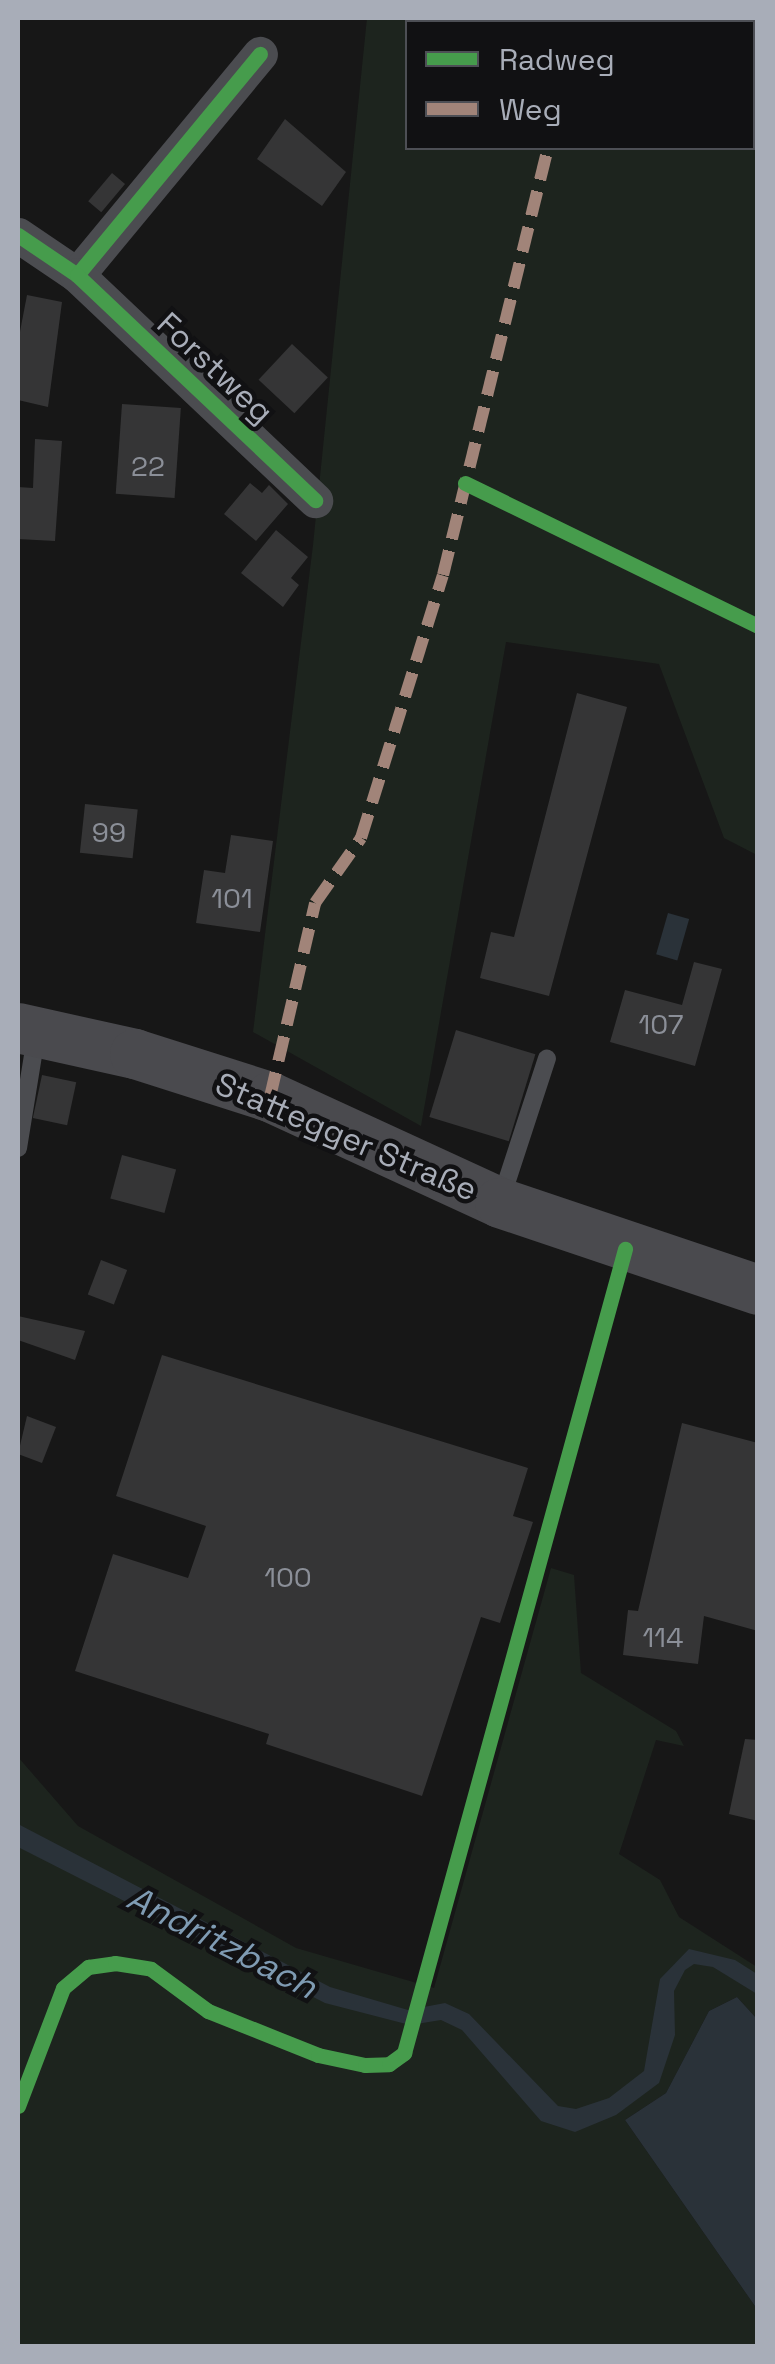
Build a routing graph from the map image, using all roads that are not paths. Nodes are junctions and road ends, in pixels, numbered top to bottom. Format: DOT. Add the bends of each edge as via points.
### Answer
graph roads {
  1 [pos="260,54"];
  2 [pos="18,235"];
  3 [pos="77,275"];
  4 [pos="316,500"];
  5 [pos="27,1030"];
  6 [pos="547,1058"];
  7 [pos="18,1148"];
  8 [pos="500,1203"];
  9 [pos="758,1290"];
  1 -- 3 [label="street"];
  2 -- 3 [label="street, Forstweg"];
  3 -- 4 [label="street, Forstweg"];
  5 -- 7 [label="lane"];
  5 -- 8 [label="main road, Stattegger Straße" via="135,1054 270,1098"];
  6 -- 8 [label="lane, Stattegger Straße"];
  8 -- 9 [label="main road, Stattegger Straße"];
}
